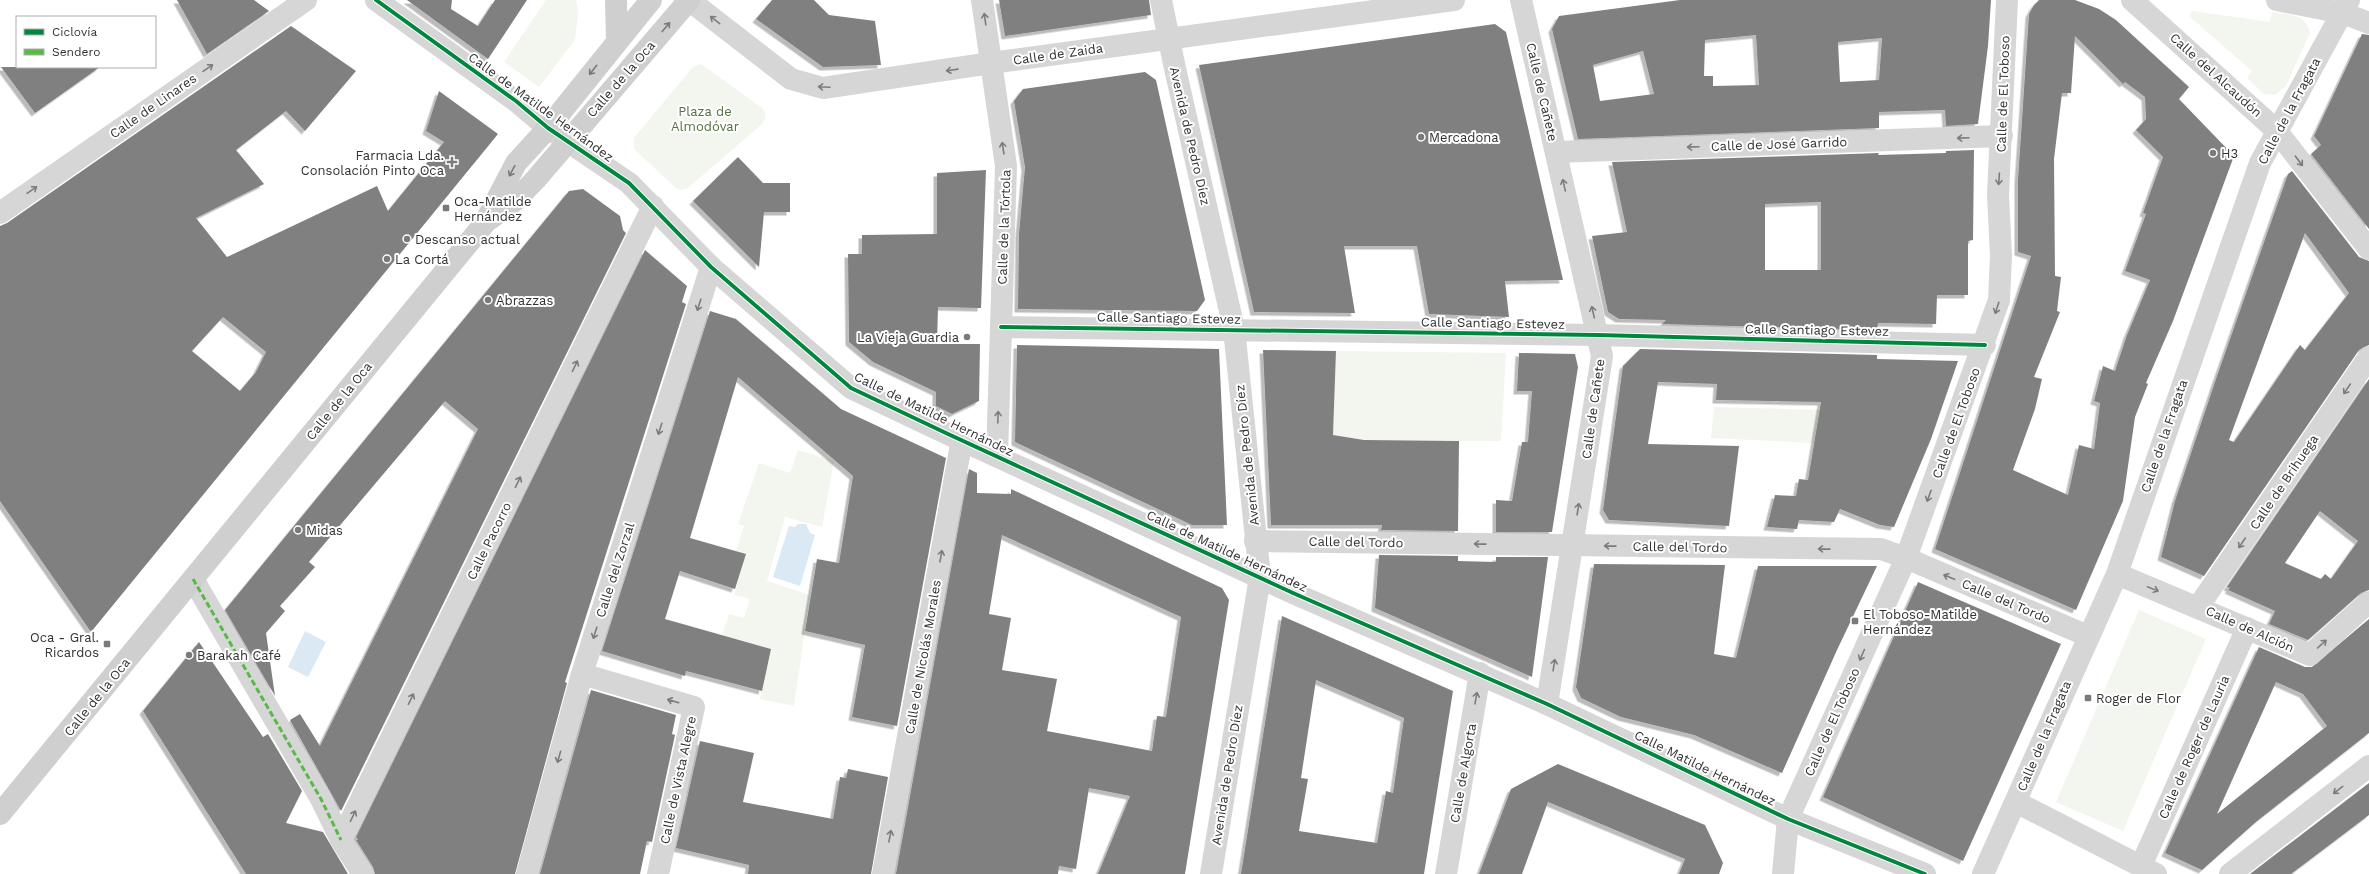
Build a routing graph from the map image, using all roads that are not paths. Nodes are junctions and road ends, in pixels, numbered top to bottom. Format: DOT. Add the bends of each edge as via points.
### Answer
graph roads {
  1 [pos="306,0"];
  2 [pos="376,0"];
  3 [pos="616,0"];
  4 [pos="652,0"];
  5 [pos="689,0"];
  6 [pos="982,0"];
  7 [pos="1161,0"];
  8 [pos="1454,0"];
  9 [pos="1521,0"];
  10 [pos="2006,0"];
  11 [pos="2132,0"];
  12 [pos="2277,0"];
  13 [pos="2346,6"];
  14 [pos="2369,22"];
  15 [pos="1168,39"];
  16 [pos="617,40"];
  17 [pos="991,63"];
  18 [pos="548,128"];
  19 [pos="2276,130"];
  20 [pos="2002,136"];
  21 [pos="568,142"];
  22 [pos="1556,152"];
  23 [pos="654,206"];
  24 [pos="0,212"];
  25 [pos="484,224"];
  26 [pos="2369,249"];
  27 [pos="711,267"];
  28 [pos="1001,327"];
  29 [pos="1234,329"];
  30 [pos="1598,335"];
  31 [pos="1985,345"];
  32 [pos="2369,357"];
  33 [pos="962,439"];
  34 [pos="997,456"];
  35 [pos="1255,541"];
  36 [pos="1572,545"];
  37 [pos="1906,558"];
  38 [pos="2117,574"];
  39 [pos="193,578"];
  40 [pos="1260,578"];
  41 [pos="2369,602"];
  42 [pos="2198,607"];
  43 [pos="2247,628"];
  44 [pos="2088,636"];
  45 [pos="1480,673"];
  46 [pos="582,674"];
  47 [pos="1547,704"];
  48 [pos="2369,766"];
  49 [pos="2016,802"];
  50 [pos="0,814"];
  51 [pos="1788,819"];
  52 [pos="342,840"];
  53 [pos="2149,870"];
  54 [pos="363,874"];
  55 [pos="526,874"];
  56 [pos="658,874"];
  57 [pos="882,874"];
  58 [pos="1212,874"];
  59 [pos="1446,874"];
  60 [pos="1783,874"];
  61 [pos="1926,874"];
  62 [pos="1983,874"];
  63 [pos="2230,874"];
  24 -- 1 [label="street, Calle de Linares, one-way"];
  2 -- 18 [label="street, Calle de Matilde Hernández" via="516,101"];
  3 -- 16 [label="main road"];
  4 -- 16 [label="main road, Calle de la Oca"];
  17 -- 5 [label="street, Calle de Zaida, one-way" via="823,88 791,79"];
  21 -- 5 [label="main road, Calle de la Oca, one-way"];
  17 -- 6 [label="street, Calle de la Tórtola, one-way"];
  7 -- 15 [label="street, Avenida de Pedro Díez"];
  8 -- 15 [label="street, Calle de Zaida"];
  9 -- 22 [label="street, Calle de Cañete"];
  10 -- 20 [label="street, Calle de El Toboso"];
  11 -- 19 [label="street, Calle del Alcaudón"];
  12 -- 13 [label="street"];
  13 -- 14 [label="street"];
  13 -- 19 [label="street, Calle de la Fragata"];
  15 -- 17 [label="street, Calle de Zaida"];
  15 -- 29 [label="street, Avenida de Pedro Díez"];
  16 -- 18 [label="main road, Calle de la Oca, one-way"];
  28 -- 17 [label="street, Calle de la Tórtola, one-way" via="1006,166"];
  18 -- 21 [label="street, Calle de Matilde Hernández"];
  18 -- 25 [label="main road, Calle de la Oca, one-way" via="516,163"];
  19 -- 26 [label="street, Calle del Alcaudón, one-way"];
  19 -- 38 [label="street, Calle de la Fragata" via="2258,170"];
  20 -- 22 [label="street, Calle de José Garrido, one-way"];
  20 -- 31 [label="street, Calle de El Toboso, one-way" via="1998,195 2001,256 1999,300"];
  21 -- 23 [label="street, Calle de Matilde Hernández" via="629,183"];
  21 -- 25 [label="main road, Calle de la Oca" via="517,199"];
  30 -- 22 [label="street, Calle de Cañete, one-way"];
  23 -- 27 [label="street, Calle de Matilde Hernández"];
  52 -- 23 [label="street, Calle Pacorro, one-way"];
  25 -- 39 [label="main road, Calle de la Oca"];
  27 -- 33 [label="street, Calle de Matilde Hernández" via="851,388"];
  27 -- 46 [label="street, Calle del Zorzal, one-way"];
  28 -- 29 [label="street, Calle Santiago Estevez"];
  34 -- 28 [label="street, Calle de la Tórtola, one-way"];
  29 -- 30 [label="street, Calle Santiago Estevez"];
  29 -- 35 [label="street, Avenida de Pedro Díez"];
  30 -- 31 [label="street, Calle Santiago Estevez"];
  36 -- 30 [label="street, Calle de Cañete, one-way" via="1602,356"];
  31 -- 37 [label="street, Calle de El Toboso, one-way"];
  32 -- 42 [label="street, Calle de Brihuega, one-way"];
  33 -- 34 [label="street, Calle de Matilde Hernández"];
  57 -- 33 [label="street, Calle de Nicolás Morales, one-way"];
  34 -- 40 [label="street, Calle de Matilde Hernández"];
  36 -- 35 [label="street, Calle del Tordo, one-way"];
  35 -- 40 [label="street, Avenida de Pedro Díez"];
  37 -- 36 [label="street, Calle del Tordo, one-way" via="1881,549"];
  47 -- 36 [label="street, Calle de Cañete, one-way"];
  44 -- 37 [label="street, Calle del Tordo, one-way"];
  37 -- 51 [label="street, Calle de El Toboso, one-way"];
  38 -- 42 [label="street, Calle de Alción, one-way"];
  38 -- 44 [label="street, Calle de la Fragata"];
  39 -- 50 [label="main road, Calle de la Oca"];
  39 -- 52 [label="street" via="321,799"];
  40 -- 45 [label="street, Calle de Matilde Hernández"];
  40 -- 58 [label="street, Avenida de Pedro Díez"];
  43 -- 41 [label="street, Calle de Alción, one-way" via="2310,655"];
  42 -- 43 [label="street, Calle de Alción"];
  43 -- 53 [label="street, Calle de Roger de Lauria"];
  44 -- 49 [label="street, Calle de la Fragata"];
  45 -- 47 [label="street, Calle Matilde Hernández"];
  59 -- 45 [label="street, Calle de Algorta, one-way"];
  46 -- 55 [label="street, Calle del Zorzal, one-way"];
  56 -- 46 [label="street, Calle de Vista Alegre, one-way" via="694,707"];
  47 -- 51 [label="street, Calle Matilde Hernández"];
  48 -- 63 [label="street, one-way"];
  49 -- 53 [label="street"];
  49 -- 62 [label="street, Calle de la Fragata"];
  51 -- 60 [label="street, Calle de El Toboso"];
  51 -- 61 [label="street, Calle Matilde Hernández"];
  52 -- 54 [label="street"];
}
